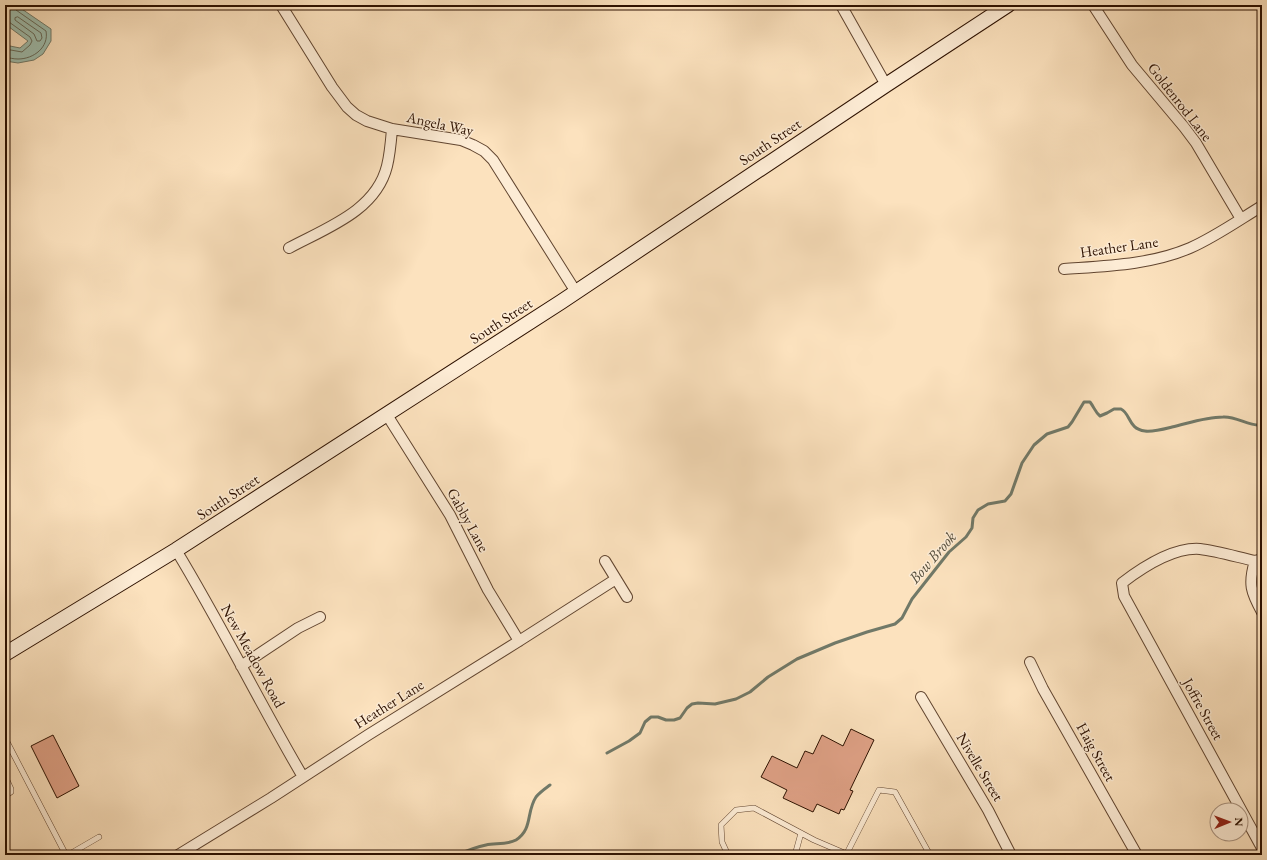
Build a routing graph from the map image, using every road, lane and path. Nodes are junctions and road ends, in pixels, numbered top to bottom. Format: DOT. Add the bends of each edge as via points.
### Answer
graph roads {
  1 [pos="281,5"];
  2 [pos="841,5"];
  3 [pos="1008,5"];
  4 [pos="1093,5"];
  5 [pos="886,85"];
  6 [pos="392,129"];
  7 [pos="1262,206"];
  8 [pos="1241,219"];
  9 [pos="289,248"];
  10 [pos="1064,269"];
  11 [pos="576,292"];
  12 [pos="387,415"];
  13 [pos="176,550"];
  14 [pos="1258,560"];
  15 [pos="606,561"];
  16 [pos="616,579"];
  17 [pos="627,597"];
  18 [pos="1262,612"];
  19 [pos="320,617"];
  20 [pos="519,641"];
  21 [pos="5,654"];
  22 [pos="1030,662"];
  23 [pos="242,666"];
  24 [pos="920,696"];
  25 [pos="5,738"];
  26 [pos="5,776"];
  27 [pos="303,776"];
  28 [pos="5,796"];
  29 [pos="801,833"];
  30 [pos="99,837"];
  31 [pos="1262,848"];
  32 [pos="67,855"];
  33 [pos="178,855"];
  34 [pos="728,855"];
  35 [pos="795,855"];
  36 [pos="847,855"];
  37 [pos="930,855"];
  38 [pos="1011,855"];
  39 [pos="1137,855"];
  1 -- 6 [label="street, Angela Way" via="347,107 367,121"];
  2 -- 5 [label="street"];
  3 -- 5 [label="main road, South Street"];
  4 -- 8 [label="street, Goldenrod Lane" via="1132,65 1196,143"];
  5 -- 11 [label="main road, South Street"];
  6 -- 9 [label="street" via="387,167 369,199 343,219"];
  6 -- 11 [label="street, Angela Way" via="462,140 484,151 493,160"];
  7 -- 8 [label="street, Heather Lane"];
  8 -- 10 [label="street, Heather Lane" via="1205,241 1173,254 1136,263"];
  11 -- 12 [label="main road, South Street"];
  12 -- 13 [label="main road, South Street"];
  12 -- 20 [label="street, Gabby Lane" via="450,514 488,590"];
  13 -- 21 [label="main road, South Street"];
  13 -- 23 [label="street, New Meadow Road"];
  14 -- 18 [label="street" via="1250,575 1251,587"];
  14 -- 31 [label="street, Joffre Street" via="1188,549 1165,556 1122,583 1124,596"];
  15 -- 16 [label="street"];
  16 -- 17 [label="street"];
  16 -- 20 [label="street, Heather Lane"];
  19 -- 23 [label="street" via="298,628"];
  20 -- 27 [label="street, Heather Lane"];
  22 -- 39 [label="street, Haig Street"];
  23 -- 27 [label="street, New Meadow Road"];
  24 -- 38 [label="street, Nivelle Street" via="988,810"];
  25 -- 32 [label="lane"];
  26 -- 28 [label="lane" via="12,789"];
  27 -- 33 [label="street, Heather Lane"];
  29 -- 34 [label="lane" via="754,808 736,810 721,825 722,842"];
  29 -- 35 [label="lane"];
  29 -- 36 [label="lane"];
  30 -- 32 [label="lane"];
  36 -- 37 [label="lane" via="879,790 895,792"];
}
